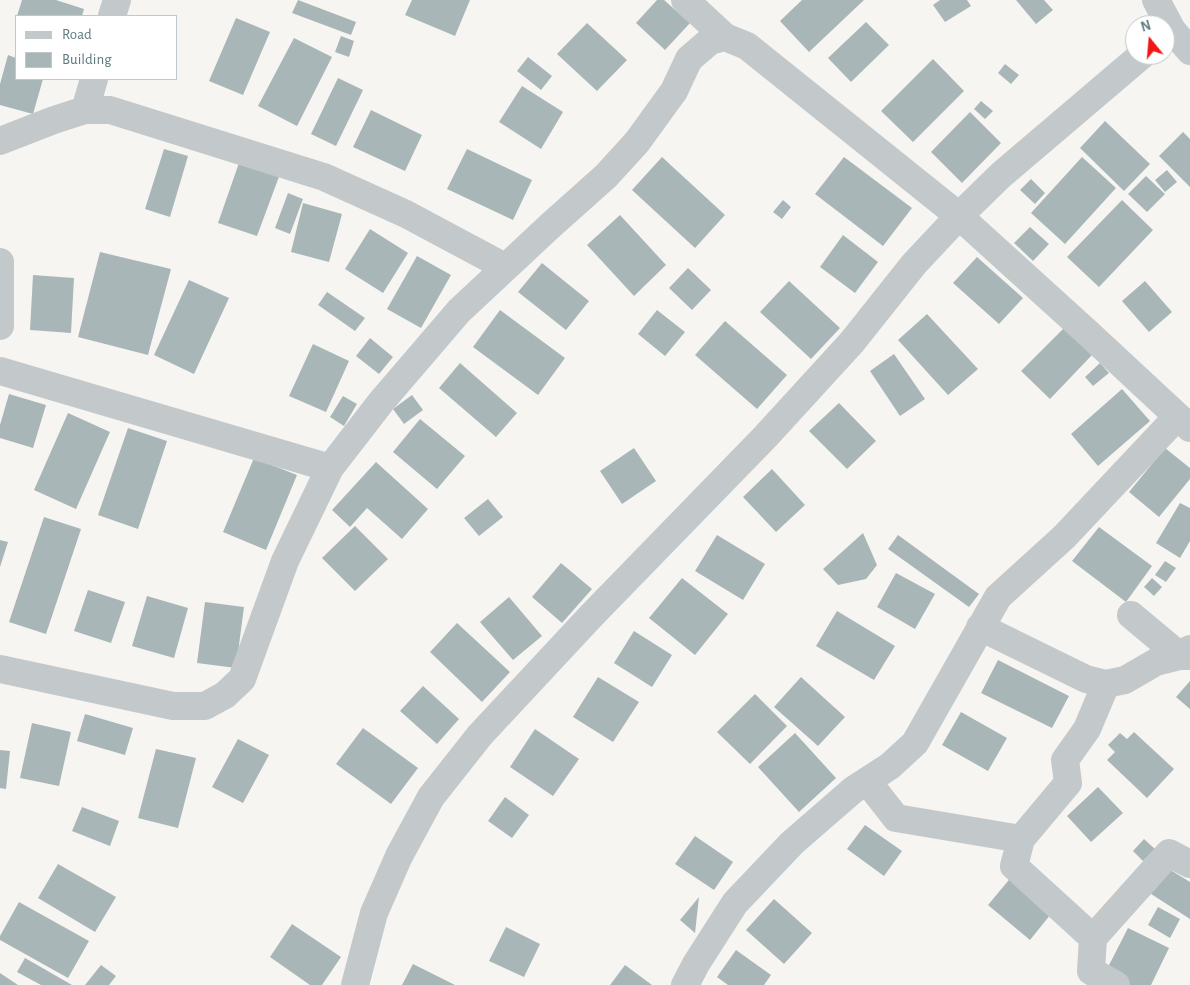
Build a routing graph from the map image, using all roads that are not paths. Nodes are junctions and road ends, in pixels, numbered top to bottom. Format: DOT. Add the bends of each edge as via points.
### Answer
graph roads {
  1 [pos="117,0"];
  2 [pos="685,0"];
  3 [pos="1156,0"];
  4 [pos="112,15"];
  5 [pos="1176,26"];
  6 [pos="725,37"];
  7 [pos="1190,50"];
  8 [pos="1130,65"];
  9 [pos="94,80"];
  10 [pos="85,110"];
  11 [pos="0,141"];
  12 [pos="959,216"];
  13 [pos="0,262"];
  14 [pos="505,267"];
  15 [pos="0,326"];
  16 [pos="0,371"];
  17 [pos="1184,422"];
  18 [pos="330,468"];
  19 [pos="1131,615"];
  20 [pos="980,627"];
  21 [pos="1187,654"];
  22 [pos="0,669"];
  23 [pos="1106,684"];
  24 [pos="867,781"];
  25 [pos="1021,839"];
  26 [pos="1190,864"];
  27 [pos="1094,938"];
  28 [pos="355,985"];
  29 [pos="685,985"];
  30 [pos="1116,985"];
  1 -- 4 [label="street"];
  2 -- 6 [label="street"];
  3 -- 5 [label="street"];
  5 -- 7 [label="street"];
  6 -- 12 [label="street" via="747,46"];
  6 -- 14 [label="street" via="710,41 689,58 674,91 637,142 606,176"];
  8 -- 12 [label="street" via="1001,175"];
  9 -- 10 [label="street"];
  10 -- 11 [label="street"];
  10 -- 14 [label="street" via="110,110 324,177 406,214"];
  12 -- 17 [label="street"];
  12 -- 28 [label="street" via="914,264 852,342 480,735 431,797 399,856 374,913"];
  13 -- 15 [label="street"];
  14 -- 18 [label="street" via="459,312 381,402"];
  16 -- 18 [label="street"];
  17 -- 20 [label="street" via="998,597"];
  18 -- 22 [label="street" via="285,561 242,679 224,695 205,706 173,706"];
  19 -- 21 [label="street"];
  20 -- 23 [label="street" via="1086,678"];
  20 -- 24 [label="street" via="914,742 890,766"];
  21 -- 23 [label="street" via="1156,662 1125,680"];
  23 -- 25 [label="street" via="1087,729 1066,760 1068,783"];
  24 -- 25 [label="street" via="896,818"];
  24 -- 29 [label="street" via="792,843 735,902"];
  25 -- 27 [label="street" via="1014,866"];
  26 -- 27 [label="street" via="1169,853"];
  27 -- 30 [label="street" via="1092,971"];
}
